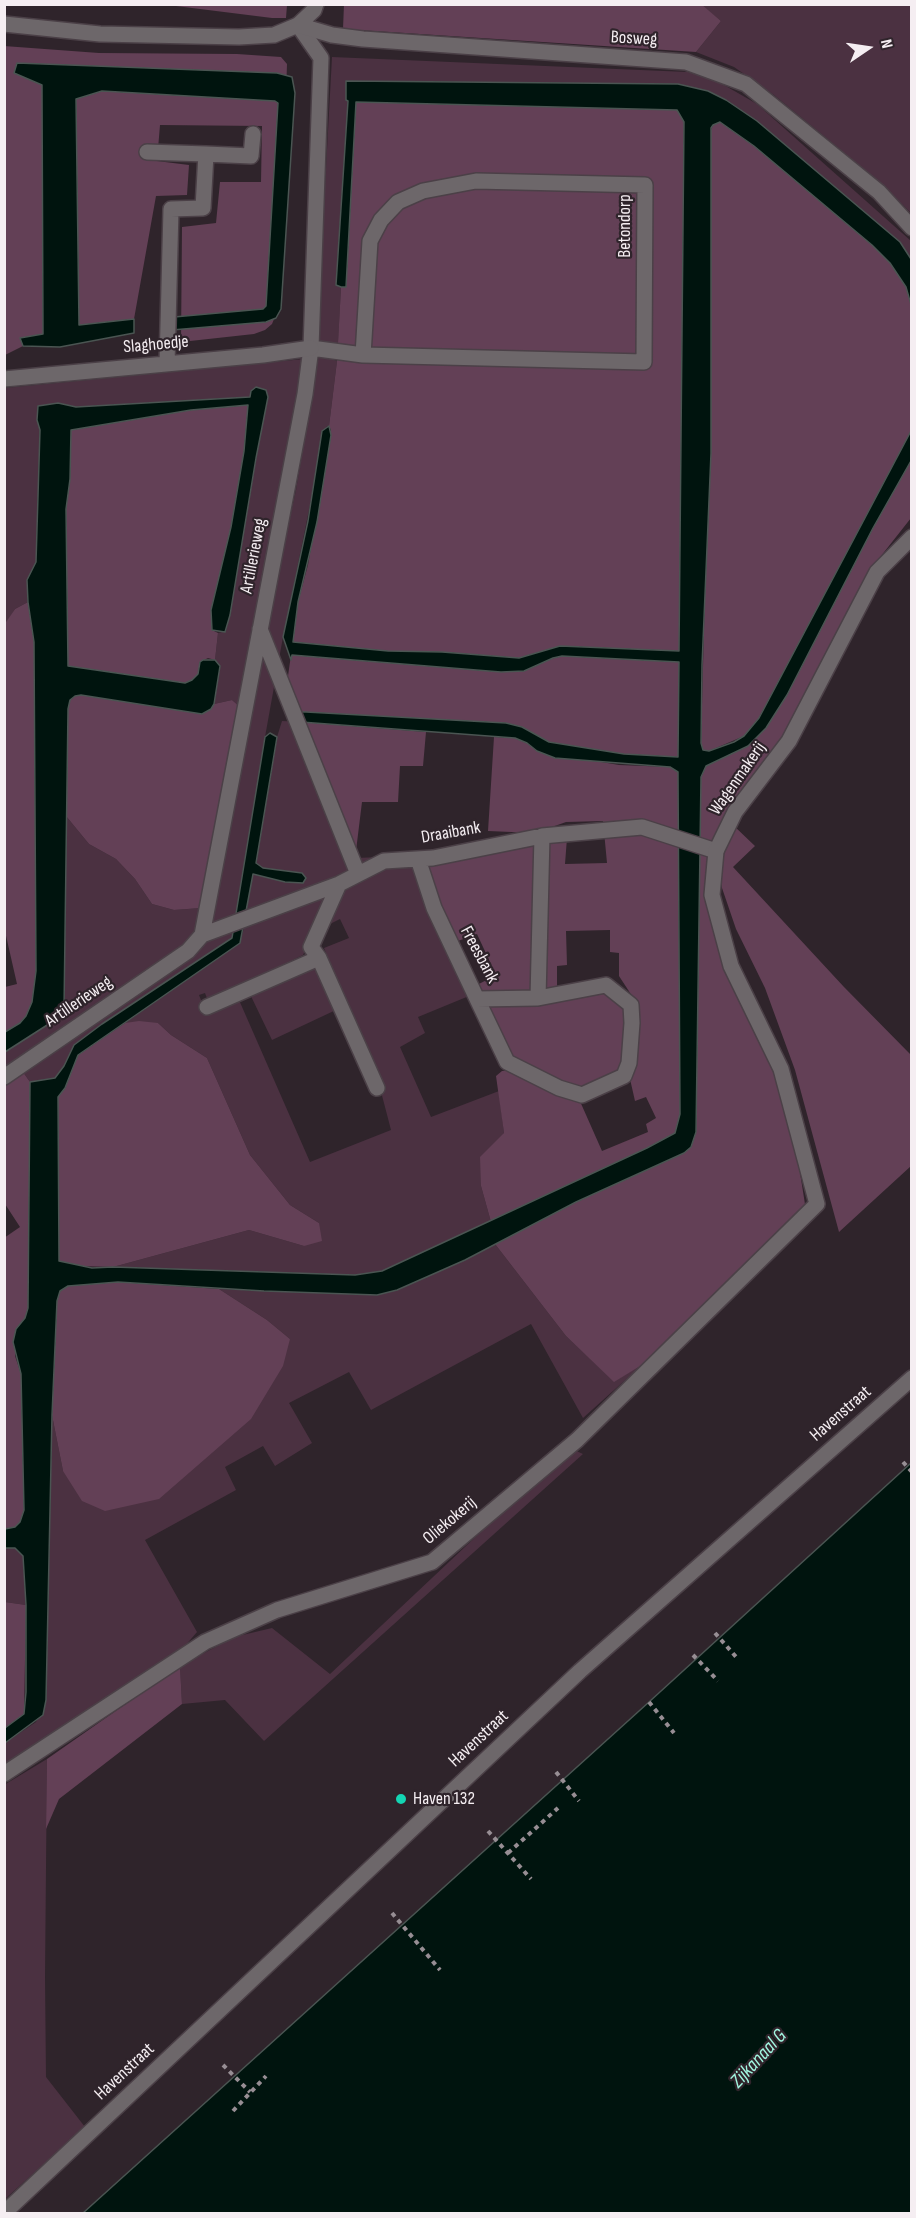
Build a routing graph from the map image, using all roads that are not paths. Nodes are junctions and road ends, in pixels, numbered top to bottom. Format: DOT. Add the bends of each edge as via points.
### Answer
graph roads {
  1 [pos="316,4"];
  2 [pos="4,24"];
  3 [pos="298,25"];
  4 [pos="253,134"];
  5 [pos="147,152"];
  6 [pos="206,154"];
  7 [pos="912,228"];
  8 [pos="311,348"];
  9 [pos="363,355"];
  10 [pos="167,363"];
  11 [pos="4,379"];
  12 [pos="912,537"];
  13 [pos="260,628"];
  14 [pos="542,836"];
  15 [pos="713,850"];
  16 [pos="418,859"];
  17 [pos="358,874"];
  18 [pos="339,884"];
  19 [pos="202,935"];
  20 [pos="319,958"];
  21 [pos="538,998"];
  22 [pos="477,999"];
  23 [pos="207,1007"];
  24 [pos="4,1077"];
  25 [pos="376,1088"];
  26 [pos="816,1204"];
  27 [pos="912,1378"];
  28 [pos="4,1774"];
  29 [pos="4,2213"];
  1 -- 3 [label="street"];
  2 -- 3 [label="street" via="100,34 239,37 274,35"];
  3 -- 7 [label="street, Bosweg" via="363,39 686,62 746,84 879,192"];
  3 -- 8 [label="street, Artillerieweg" via="321,58"];
  4 -- 6 [label="street" via="250,156"];
  5 -- 6 [label="street"];
  6 -- 10 [label="street" via="203,208 171,209"];
  8 -- 9 [label="street, Betondorp"];
  8 -- 10 [label="street, Slaghoedje"];
  8 -- 13 [label="street, Artillerieweg" via="306,394"];
  9 -- 9 [label="street, Betondorp" via="644,362 645,185 476,182 423,191 398,202 381,220 370,241"];
  10 -- 11 [label="street, Slaghoedje"];
  12 -- 15 [label="street, Wagenmakerij" via="877,572 789,741 735,812"];
  13 -- 17 [label="street"];
  13 -- 19 [label="street, Artillerieweg"];
  14 -- 15 [label="street, Draaibank" via="642,827"];
  14 -- 16 [label="street, Draaibank"];
  14 -- 21 [label="street"];
  15 -- 26 [label="street, Wagenmakerij" via="712,895 731,966 781,1069"];
  16 -- 17 [label="street, Draaibank" via="384,861"];
  16 -- 22 [label="street, Freesbank" via="434,908"];
  17 -- 18 [label="street, Draaibank"];
  18 -- 19 [label="street, Draaibank"];
  18 -- 20 [label="street" via="311,947"];
  19 -- 24 [label="street, Artillerieweg" via="189,951"];
  20 -- 23 [label="street"];
  20 -- 25 [label="street"];
  21 -- 22 [label="street, Freesbank"];
  21 -- 22 [label="street, Freesbank" via="606,985 631,1005 629,1063 624,1076 582,1095 507,1062"];
  26 -- 28 [label="street, Oliekokerij" via="577,1440 432,1562 277,1610 205,1642"];
  27 -- 29 [label="street, Havenstraat" via="580,1671"];
}
